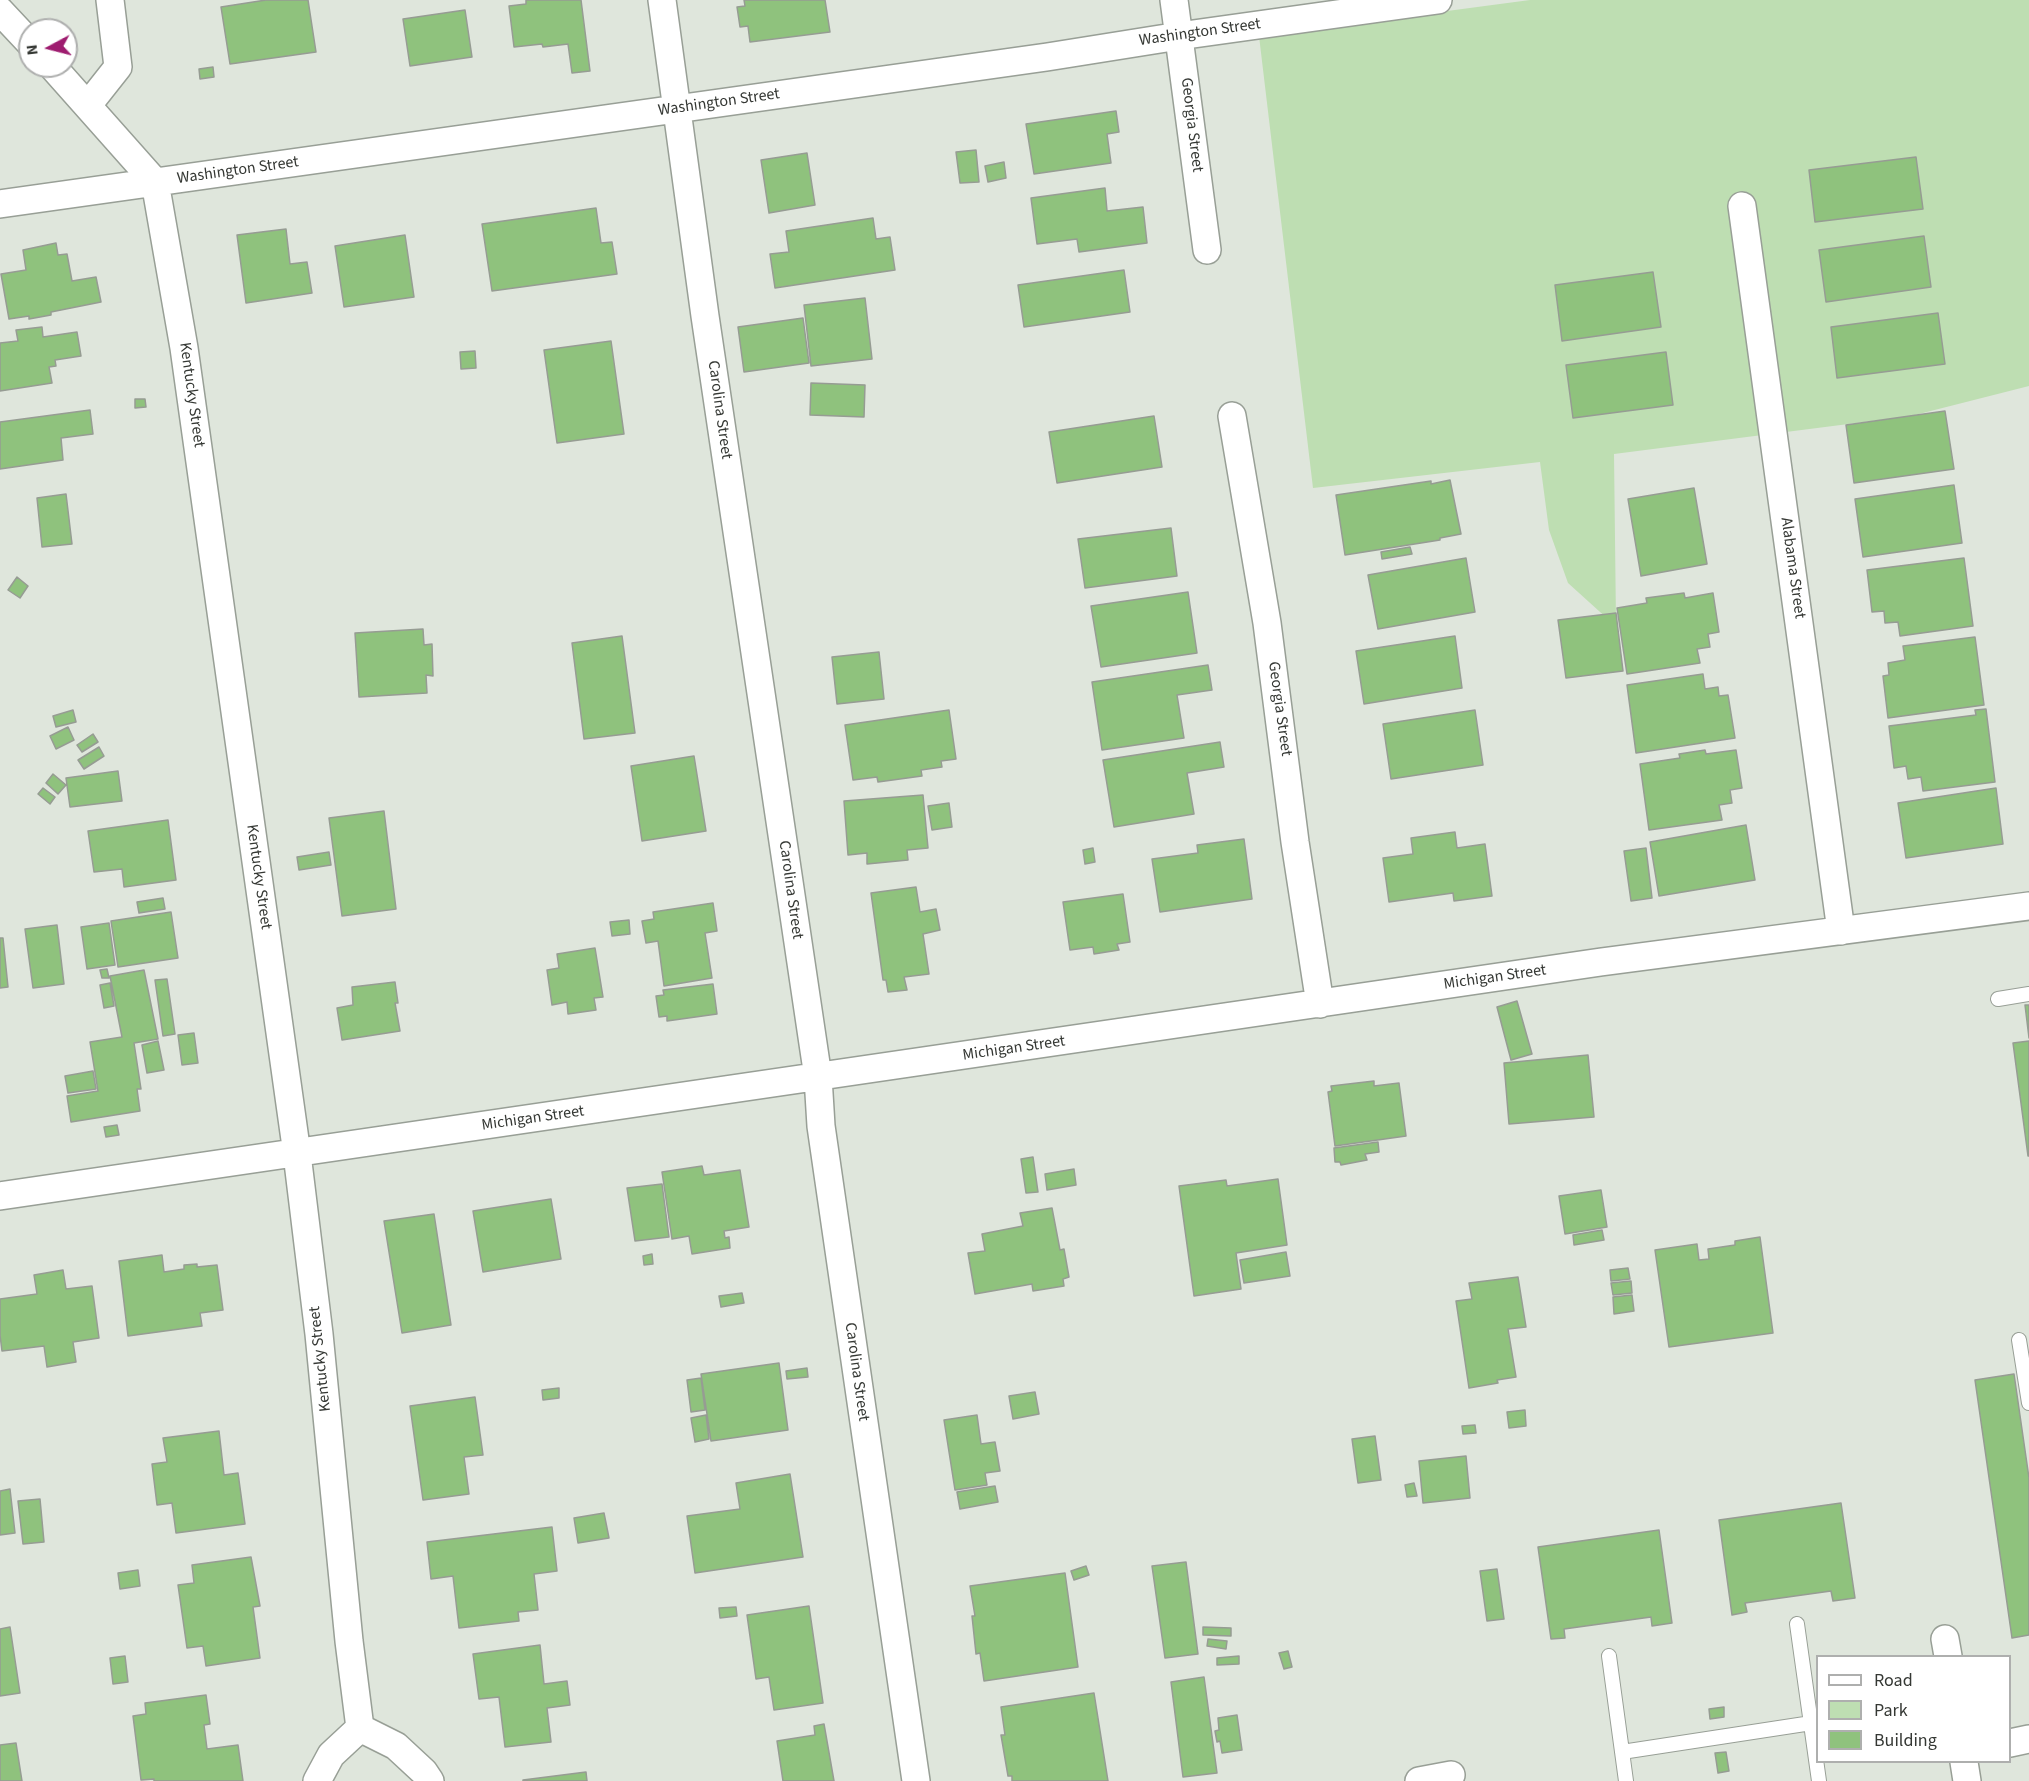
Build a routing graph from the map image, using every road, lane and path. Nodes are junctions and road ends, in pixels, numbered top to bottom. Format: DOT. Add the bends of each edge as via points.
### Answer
graph roads {
  1 [pos="110,0"];
  2 [pos="662,0"];
  3 [pos="1174,0"];
  4 [pos="1438,0"];
  5 [pos="0,11"];
  6 [pos="18,30"];
  7 [pos="1179,36"];
  8 [pos="63,78"];
  9 [pos="88,105"];
  10 [pos="677,109"];
  11 [pos="155,182"];
  12 [pos="0,204"];
  13 [pos="1742,206"];
  14 [pos="1207,250"];
  15 [pos="1232,416"];
  16 [pos="2029,906"];
  17 [pos="1841,931"];
  18 [pos="2029,994"];
  19 [pos="1998,999"];
  20 [pos="1320,1004"];
  21 [pos="818,1077"];
  22 [pos="297,1154"];
  23 [pos="0,1196"];
  24 [pos="2019,1340"];
  25 [pos="2029,1403"];
  26 [pos="1797,1624"];
  27 [pos="1609,1656"];
  28 [pos="1815,1723"];
  29 [pos="360,1728"];
  30 [pos="2029,1739"];
  31 [pos="2011,1743"];
  32 [pos="1622,1752"];
  33 [pos="1818,1763"];
  34 [pos="1964,1763"];
  35 [pos="1451,1775"];
  36 [pos="317,1781"];
  37 [pos="430,1781"];
  38 [pos="916,1781"];
  39 [pos="1419,1781"];
  40 [pos="1626,1781"];
  41 [pos="1820,1781"];
  42 [pos="1967,1781"];
  1 -- 9 [label="street" via="118,67"];
  2 -- 10 [label="street, Carolina Street"];
  3 -- 7 [label="street, Georgia Street"];
  4 -- 7 [label="street, Washington Street"];
  5 -- 6 [label="street"];
  7 -- 10 [label="street, Washington Street"];
  7 -- 14 [label="street, Georgia Street"];
  8 -- 9 [label="street"];
  9 -- 11 [label="street"];
  10 -- 11 [label="street, Washington Street"];
  10 -- 21 [label="street, Carolina Street"];
  11 -- 12 [label="street, Washington Street"];
  11 -- 22 [label="street, Kentucky Street" via="184,348"];
  13 -- 17 [label="street, Alabama Street"];
  15 -- 20 [label="street, Georgia Street" via="1267,623"];
  16 -- 17 [label="street, Michigan Street"];
  17 -- 20 [label="street, Michigan Street"];
  18 -- 19 [label="lane"];
  20 -- 21 [label="street, Michigan Street"];
  21 -- 22 [label="street, Michigan Street"];
  21 -- 38 [label="street, Carolina Street" via="821,1126"];
  22 -- 23 [label="street, Michigan Street"];
  22 -- 29 [label="street, Kentucky Street"];
  24 -- 25 [label="lane"];
  26 -- 28 [label="lane"];
  27 -- 32 [label="lane"];
  28 -- 32 [label="lane"];
  29 -- 36 [label="street" via="331,1755"];
  29 -- 37 [label="street" via="396,1746"];
  30 -- 31 [label="street"];
  32 -- 40 [label="lane"];
  33 -- 41 [label="lane"];
  34 -- 42 [label="street"];
  35 -- 39 [label="street"];
}
